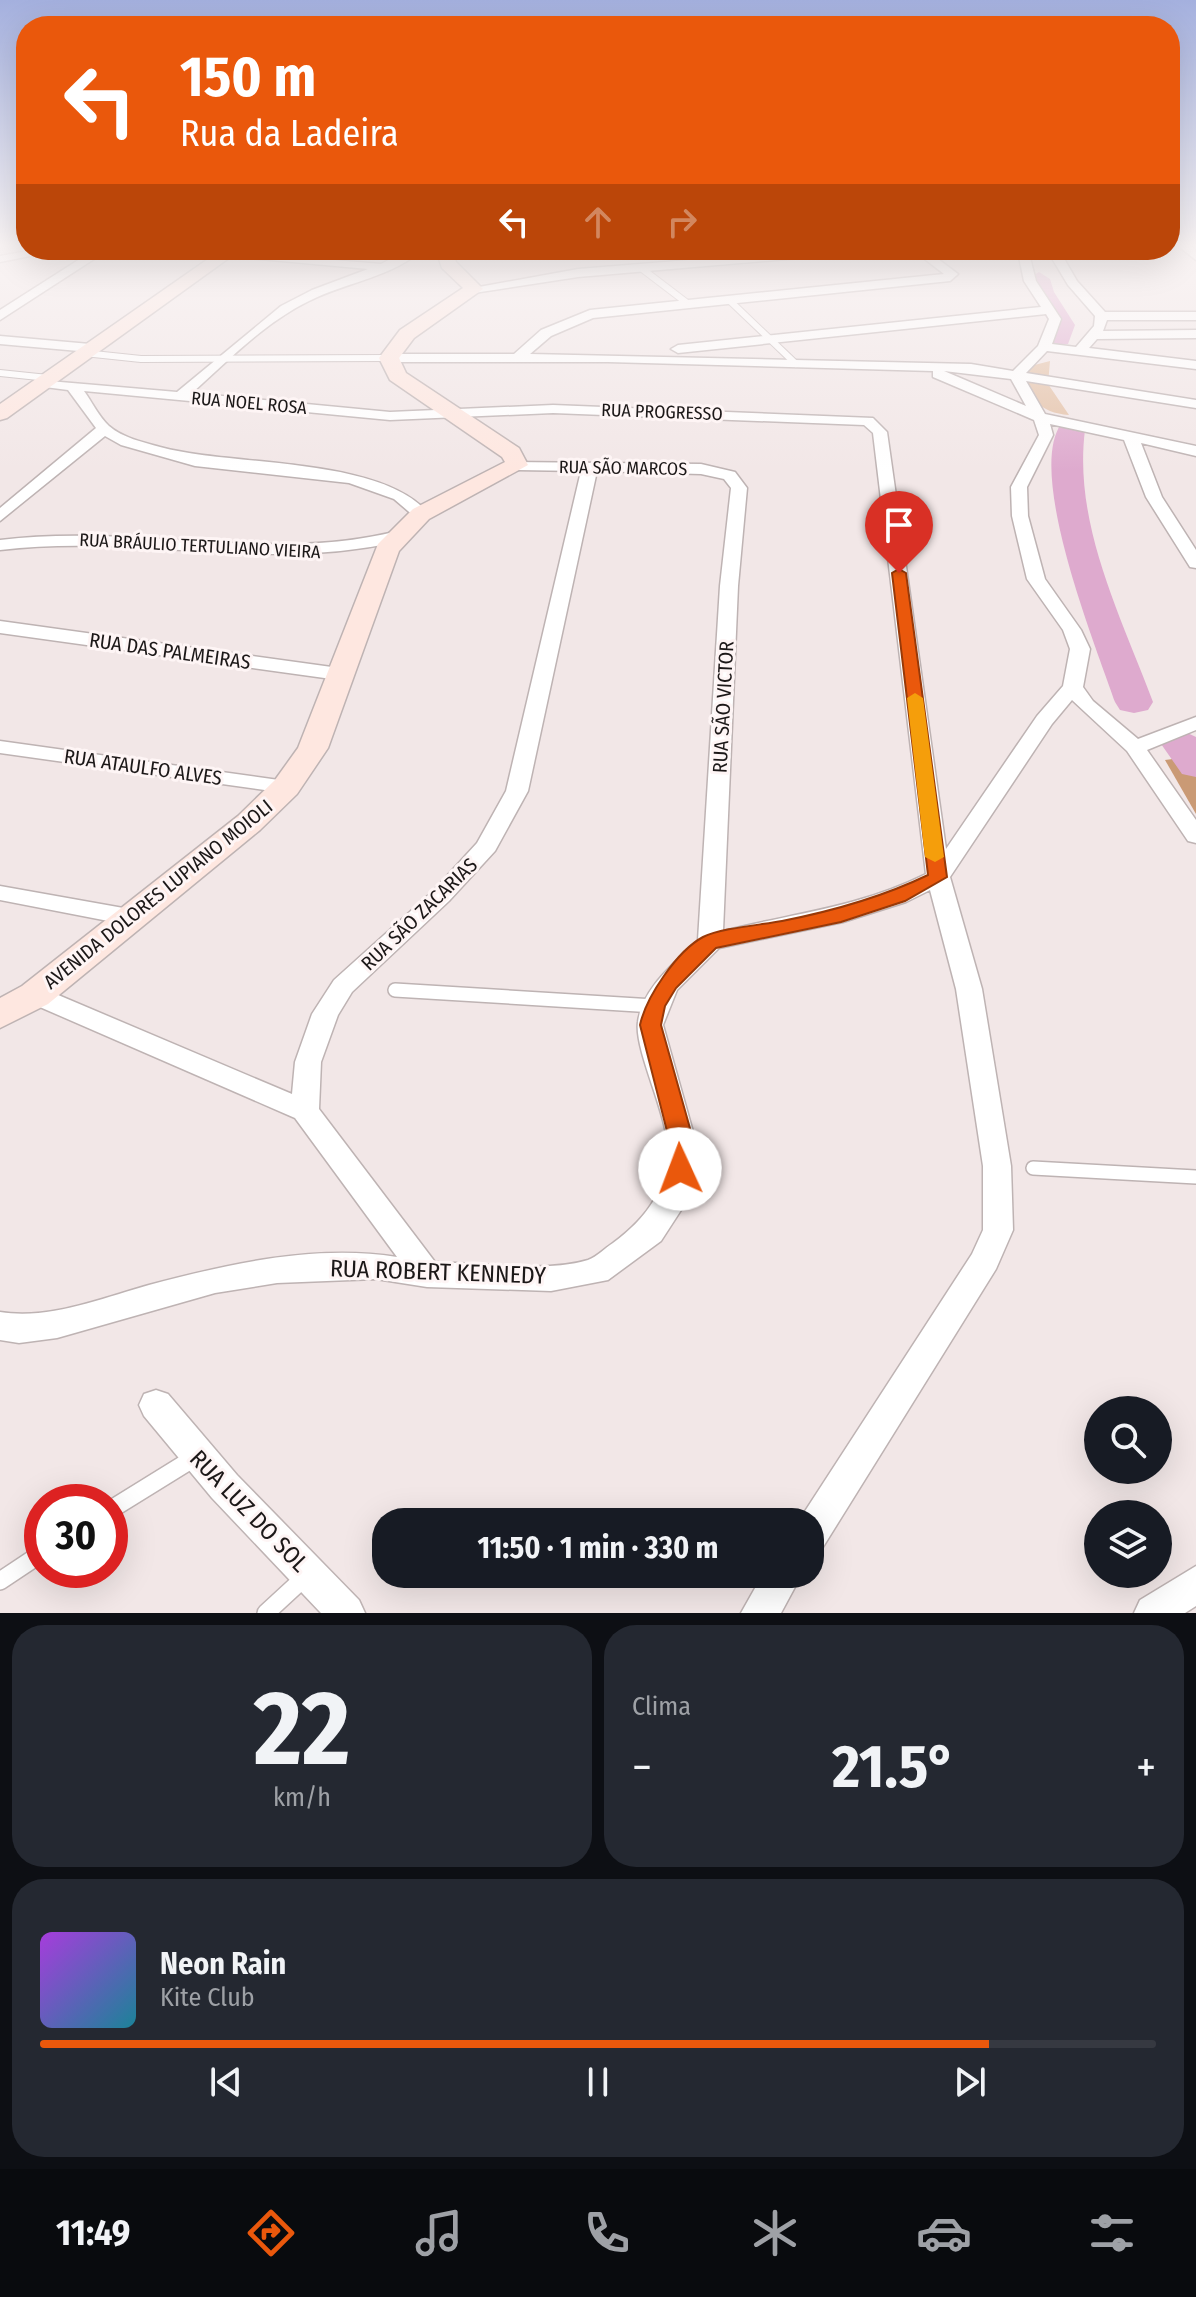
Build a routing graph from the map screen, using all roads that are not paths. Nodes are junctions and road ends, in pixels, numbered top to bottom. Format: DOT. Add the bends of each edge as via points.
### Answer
graph roads {
  1 [pos="130,320"];
  2 [pos="270,320"];
  3 [pos="427,320"];
  4 [pos="569,320"];
  5 [pos="748,320"];
  6 [pos="950,320"];
  7 [pos="1054,320"];
  8 [pos="1099,320"];
  9 [pos="1196,334"];
  10 [pos="1094,335"];
  11 [pos="766,339"];
  12 [pos="0,340"];
  13 [pos="1044,347"];
  14 [pos="87,350"];
  15 [pos="1080,351"];
  16 [pos="225,357"];
  17 [pos="389,358"];
  18 [pos="517,358"];
  19 [pos="608,358"];
  20 [pos="796,364"];
  21 [pos="1196,365"];
  22 [pos="892,367"];
  23 [pos="971,368"];
  24 [pos="0,373"];
  25 [pos="1017,374"];
  26 [pos="953,378"];
  27 [pos="45,381"];
  28 [pos="74,388"];
  29 [pos="979,389"];
  30 [pos="1024,394"];
  31 [pos="180,396"];
  32 [pos="1196,404"];
  33 [pos="0,414"];
  34 [pos="456,414"];
  35 [pos="1040,417"];
  36 [pos="104,429"];
  37 [pos="1131,438"];
  38 [pos="1196,451"];
  39 [pos="517,465"];
  40 [pos="590,468"];
  41 [pos="729,475"];
  42 [pos="421,514"];
  43 [pos="0,516"];
  44 [pos="398,536"];
  45 [pos="0,545"];
  46 [pos="1196,563"];
  47 [pos="0,627"];
  48 [pos="339,674"];
  49 [pos="1073,687"];
  50 [pos="1196,723"];
  51 [pos="0,747"];
  52 [pos="1135,747"];
  53 [pos="286,787"];
  54 [pos="1196,836"];
  55 [pos="938,877"];
  56 [pos="0,893"];
  57 [pos="129,917"];
  58 [pos="710,942"];
  59 [pos="395,990"];
  60 [pos="35,995"];
  61 [pos="655,1006"];
  62 [pos="0,1015"];
  63 [pos="305,1111"];
  64 [pos="1033,1168"];
  65 [pos="1196,1177"];
  66 [pos="427,1274"];
  67 [pos="0,1326"];
  68 [pos="156,1405"];
  69 [pos="195,1457"];
  70 [pos="128,1499"];
  71 [pos="824,1513"];
  72 [pos="24,1565"];
  73 [pos="310,1573"];
  74 [pos="0,1581"];
  75 [pos="1196,1584"];
  76 [pos="775,1588"];
  77 [pos="266,1613"];
  78 [pos="346,1613"];
  79 [pos="760,1613"];
  80 [pos="1153,1613"];
  1 -- 14 [label="main road"];
  2 -- 16 [label="street"];
  3 -- 17 [label="main road" via="407,334"];
  4 -- 18 [label="street"];
  5 -- 11 [label="lane"];
  6 -- 11 [label="street"];
  7 -- 13 [label="street"];
  8 -- 10 [label="street"];
  9 -- 10 [label="street"];
  10 -- 15 [label="street"];
  11 -- 19 [label="street"];
  11 -- 20 [label="lane"];
  12 -- 14 [label="street"];
  13 -- 15 [label="street"];
  13 -- 25 [label="street"];
  14 -- 16 [label="lane" via="141,359"];
  14 -- 27 [label="main road"];
  15 -- 21 [label="street"];
  16 -- 17 [label="lane"];
  16 -- 31 [label="street"];
  17 -- 18 [label="street"];
  17 -- 34 [label="main road" via="397,376"];
  18 -- 19 [label="street"];
  19 -- 20 [label="street"];
  20 -- 22 [label="street"];
  22 -- 23 [label="street"];
  22 -- 26 [label="street"];
  23 -- 25 [label="street"];
  23 -- 26 [label="street"];
  24 -- 27 [label="lane"];
  25 -- 30 [label="street"];
  25 -- 32 [label="street"];
  26 -- 29 [label="street"];
  27 -- 28 [label="street, RUA NOEL ROSA"];
  27 -- 33 [label="main road"];
  28 -- 31 [label="street, RUA NOEL ROSA"];
  28 -- 36 [label="street"];
  29 -- 30 [label="street"];
  29 -- 35 [label="street"];
  30 -- 35 [label="street"];
  31 -- 34 [label="street, RUA NOEL ROSA" via="390,416"];
  34 -- 39 [label="main road" via="511,453"];
  34 -- 55 [label="street, RUA PROGRESSO" via="553,409 868,421 876,426 882,439"];
  35 -- 37 [label="street"];
  35 -- 49 [label="street" via="1046,435 1019,487 1020,516 1036,579 1080,649"];
  36 -- 42 [label="street" via="126,442 195,461 380,486"];
  36 -- 43 [label="street"];
  37 -- 38 [label="street"];
  37 -- 46 [label="street" via="1154,497"];
  39 -- 40 [label="street, RUA SÃO MARCOS"];
  39 -- 42 [label="main road, AVENIDA DOLORES LUPIANO MOIOLI"];
  40 -- 41 [label="street, RUA SÃO MARCOS" via="701,469"];
  40 -- 63 [label="street, RUA SÃO ZACARIAS" via="517,791 487,846 343,986 325,1014 308,1062"];
  41 -- 58 [label="street, RUA SÃO VICTOR" via="739,488"];
  42 -- 44 [label="main road, AVENIDA DOLORES LUPIANO MOIOLI"];
  44 -- 45 [label="street, RUA BRÁULIO TERTULIANO VIEIRA" via="355,549 319,552 153,540"];
  44 -- 48 [label="main road, AVENIDA DOLORES LUPIANO MOIOLI" via="387,549"];
  47 -- 48 [label="street, RUA DAS PALMEIRAS"];
  48 -- 53 [label="main road, AVENIDA DOLORES LUPIANO MOIOLI" via="313,748"];
  49 -- 52 [label="street"];
  49 -- 55 [label="street" via="1044,720"];
  50 -- 52 [label="street"];
  51 -- 53 [label="street, RUA ATAULFO ALVES"];
  52 -- 54 [label="street"];
  53 -- 57 [label="main road, AVENIDA DOLORES LUPIANO MOIOLI" via="249,823"];
  55 -- 58 [label="street" via="898,897 834,917"];
  55 -- 71 [label="street" via="969,989 997,1166 998,1230 985,1260"];
  56 -- 57 [label="street"];
  57 -- 60 [label="main road, AVENIDA DOLORES LUPIANO MOIOLI"];
  58 -- 61 [label="street" via="668,984"];
  59 -- 61 [label="lane"];
  60 -- 62 [label="main road, AVENIDA DOLORES LUPIANO MOIOLI"];
  60 -- 63 [label="street"];
  61 -- 66 [label="street, RUA ROBERT KENNEDY" via="650,1025 654,1050 681,1139 680,1169 670,1204 650,1232 597,1271 551,1278"];
  63 -- 66 [label="street"];
  64 -- 65 [label="lane"];
  66 -- 67 [label="street, RUA ROBERT KENNEDY" via="376,1266 277,1270 215,1280 57,1324"];
  68 -- 69 [label="street, RUA LUZ DO SOL"];
  69 -- 70 [label="lane"];
  69 -- 73 [label="street, RUA LUZ DO SOL"];
  72 -- 74 [label="lane"];
  73 -- 77 [label="lane"];
  73 -- 78 [label="street, RUA LUZ DO SOL"];
  75 -- 80 [label="street"];
  76 -- 79 [label="street"];
}
